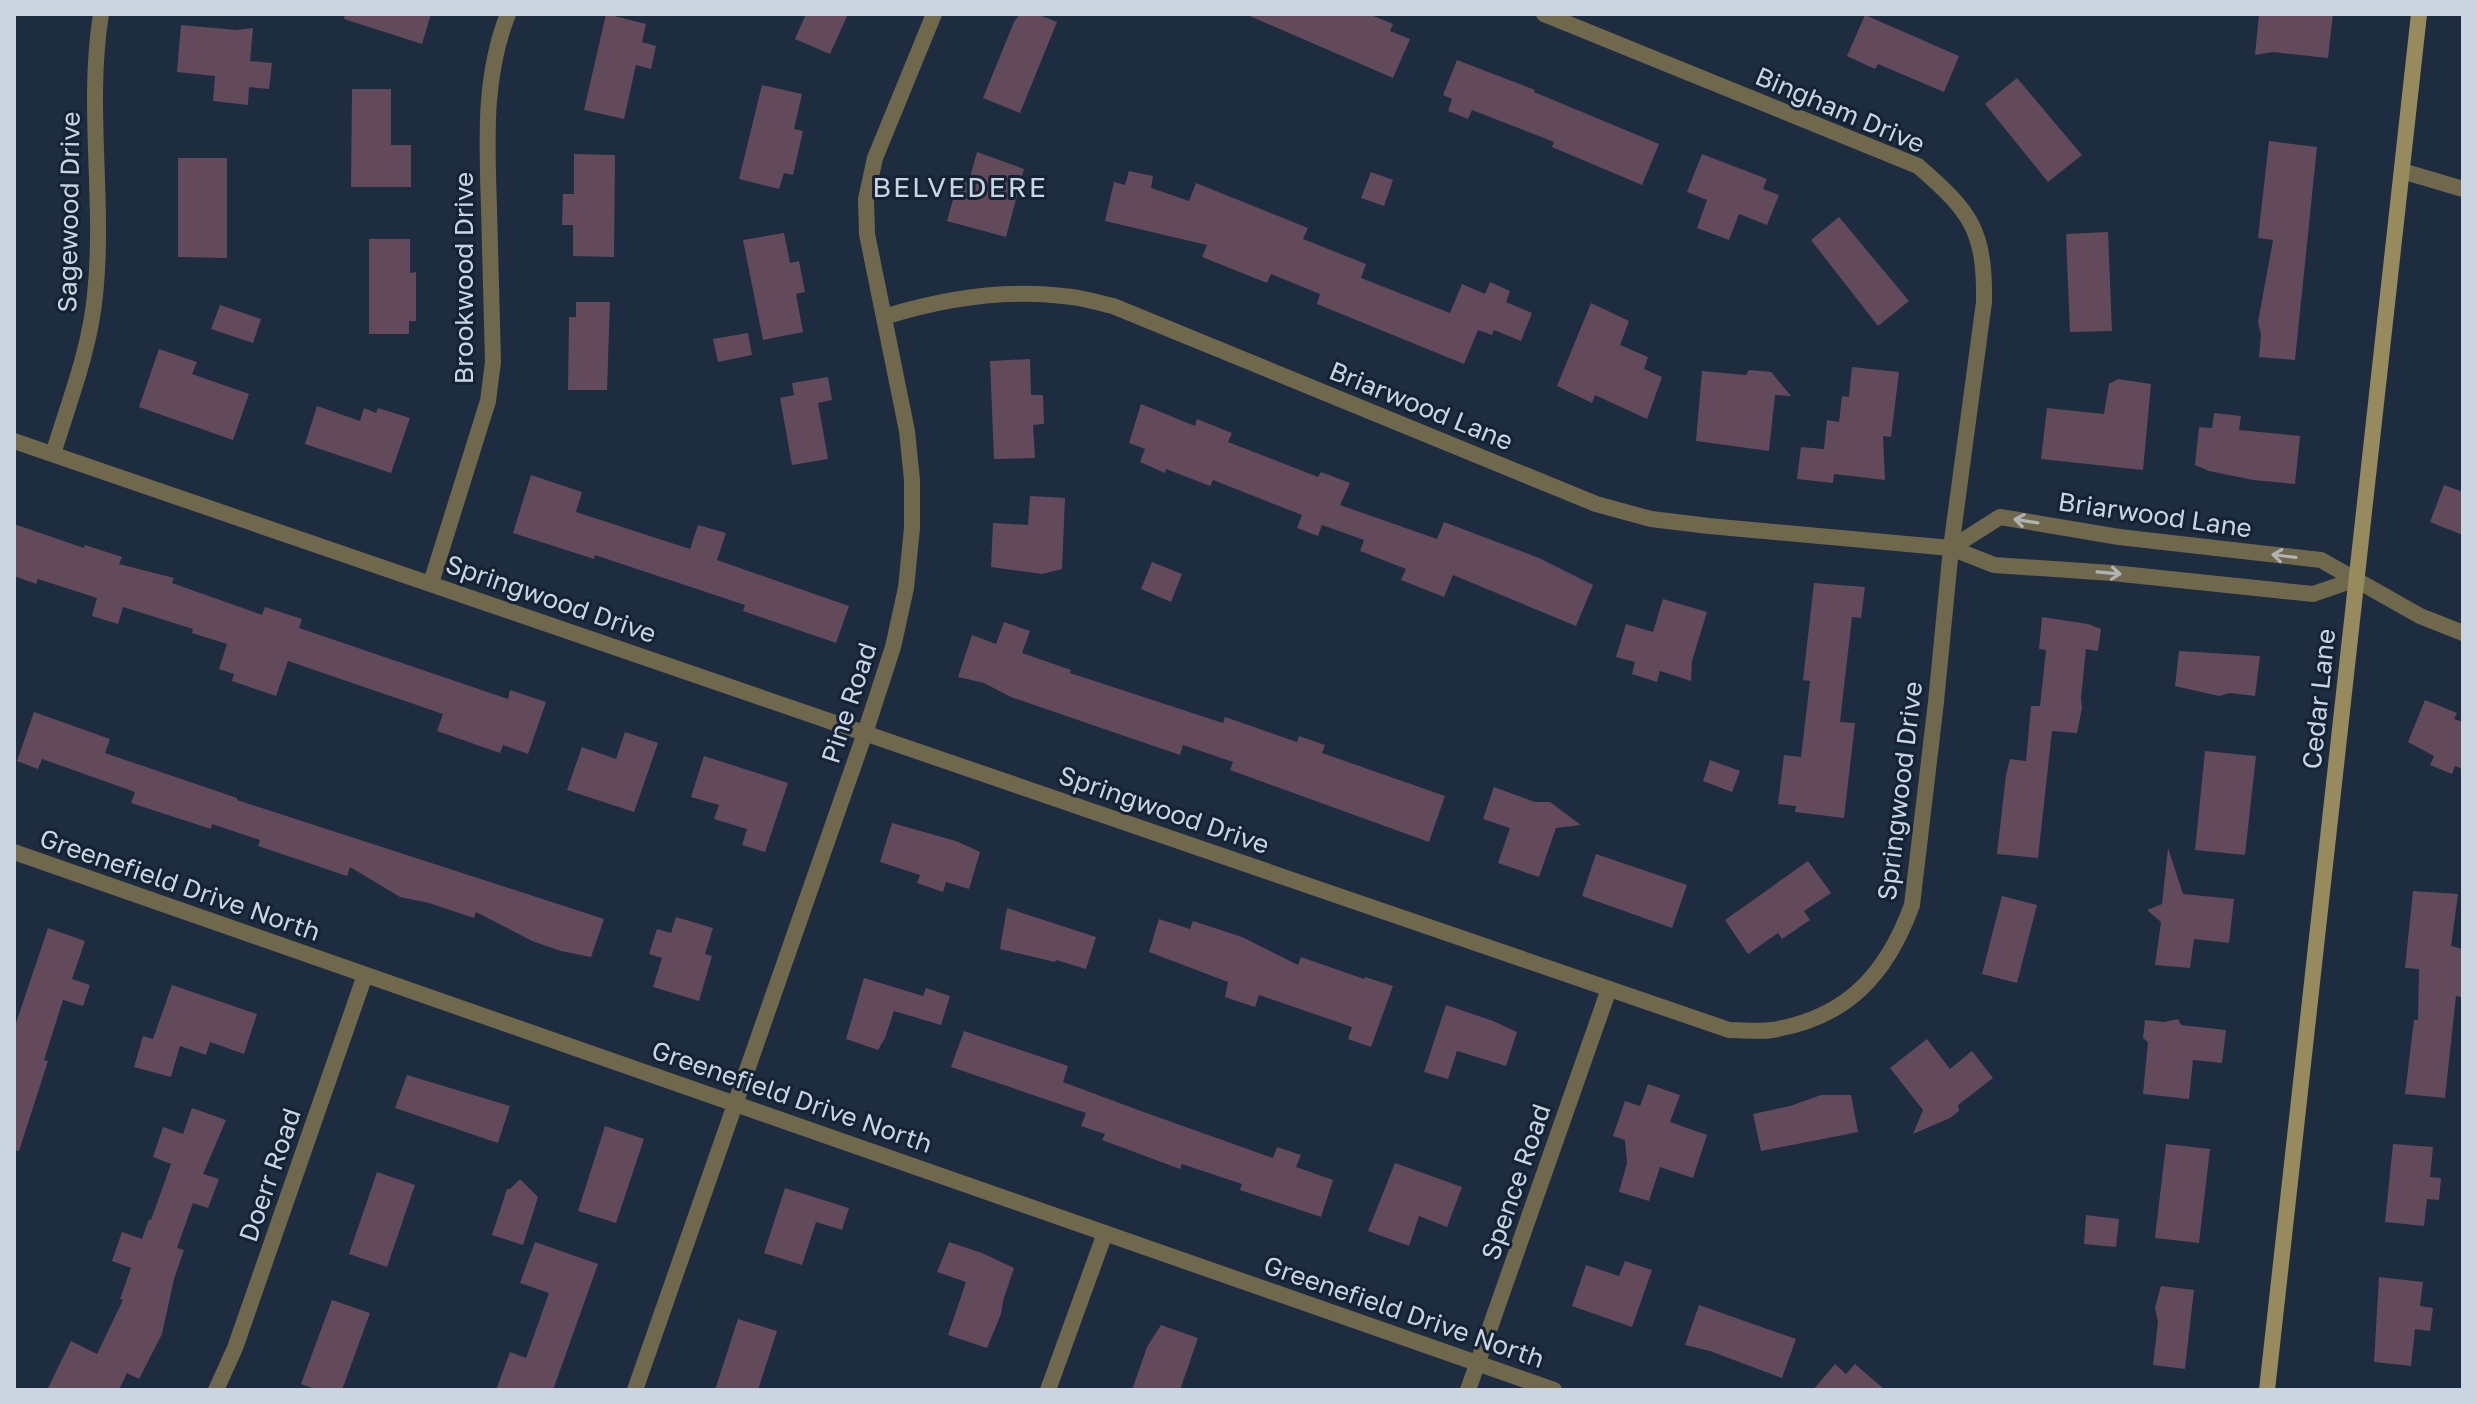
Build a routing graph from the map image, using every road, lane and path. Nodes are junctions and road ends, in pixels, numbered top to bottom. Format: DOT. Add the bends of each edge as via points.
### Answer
graph roads {
  1 [pos="101,14"];
  2 [pos="508,14"];
  3 [pos="934,14"];
  4 [pos="1544,14"];
  5 [pos="2419,14"];
  6 [pos="2402,171"];
  7 [pos="2463,189"];
  8 [pos="884,317"];
  9 [pos="14,441"];
  10 [pos="53,454"];
  11 [pos="1951,548"];
  12 [pos="2357,579"];
  13 [pos="431,583"];
  14 [pos="2463,633"];
  15 [pos="865,733"];
  16 [pos="14,852"];
  17 [pos="365,975"];
  18 [pos="1609,989"];
  19 [pos="735,1102"];
  20 [pos="1105,1233"];
  21 [pos="1478,1363"];
  22 [pos="216,1390"];
  23 [pos="635,1390"];
  24 [pos="1048,1390"];
  25 [pos="1468,1390"];
  26 [pos="1554,1390"];
  27 [pos="2267,1390"];
  1 -- 10 [label="street, Sagewood Drive" via="95,74 95,295 89,335"];
  2 -- 13 [label="street, Brookwood Drive" via="491,75 486,120 493,362 488,401"];
  3 -- 8 [label="street, Pine Road" via="875,158 866,199 867,234"];
  4 -- 11 [label="street, Bingham Drive" via="1918,166 1969,217 1981,247 1984,302"];
  5 -- 6 [label="main road, Cedar Lane"];
  6 -- 7 [label="street"];
  6 -- 12 [label="main road, Cedar Lane"];
  8 -- 11 [label="street, Briarwood Lane" via="977,296 1028,294 1097,302 1596,504 1651,519"];
  8 -- 15 [label="street, Pine Road" via="907,431 912,528 893,647"];
  9 -- 10 [label="street, Springwood Drive"];
  10 -- 13 [label="street, Springwood Drive"];
  11 -- 12 [label="street, Briarwood Lane, one-way" via="1994,565 2313,594"];
  12 -- 11 [label="street, Briarwood Lane, one-way" via="2321,560 2119,537 2000,517"];
  11 -- 18 [label="street, Springwood Drive" via="1912,905 1901,937 1883,965 1833,1010 1769,1030 1729,1030"];
  12 -- 14 [label="street, Briarwood Lane" via="2420,616"];
  12 -- 27 [label="main road, Cedar Lane"];
  13 -- 15 [label="street, Springwood Drive"];
  15 -- 18 [label="street, Springwood Drive"];
  15 -- 19 [label="street, Pine Road"];
  16 -- 17 [label="street, Greenefield Drive North"];
  17 -- 19 [label="street, Greenefield Drive North"];
  17 -- 22 [label="street, Doerr Road"];
  18 -- 21 [label="street, Spence Road"];
  19 -- 20 [label="street, Greenefield Drive North"];
  19 -- 23 [label="street, Pine Road"];
  20 -- 21 [label="street, Greenefield Drive North"];
  20 -- 24 [label="street"];
  21 -- 25 [label="street, Spence Road"];
  21 -- 26 [label="street, Greenefield Drive North"];
}
